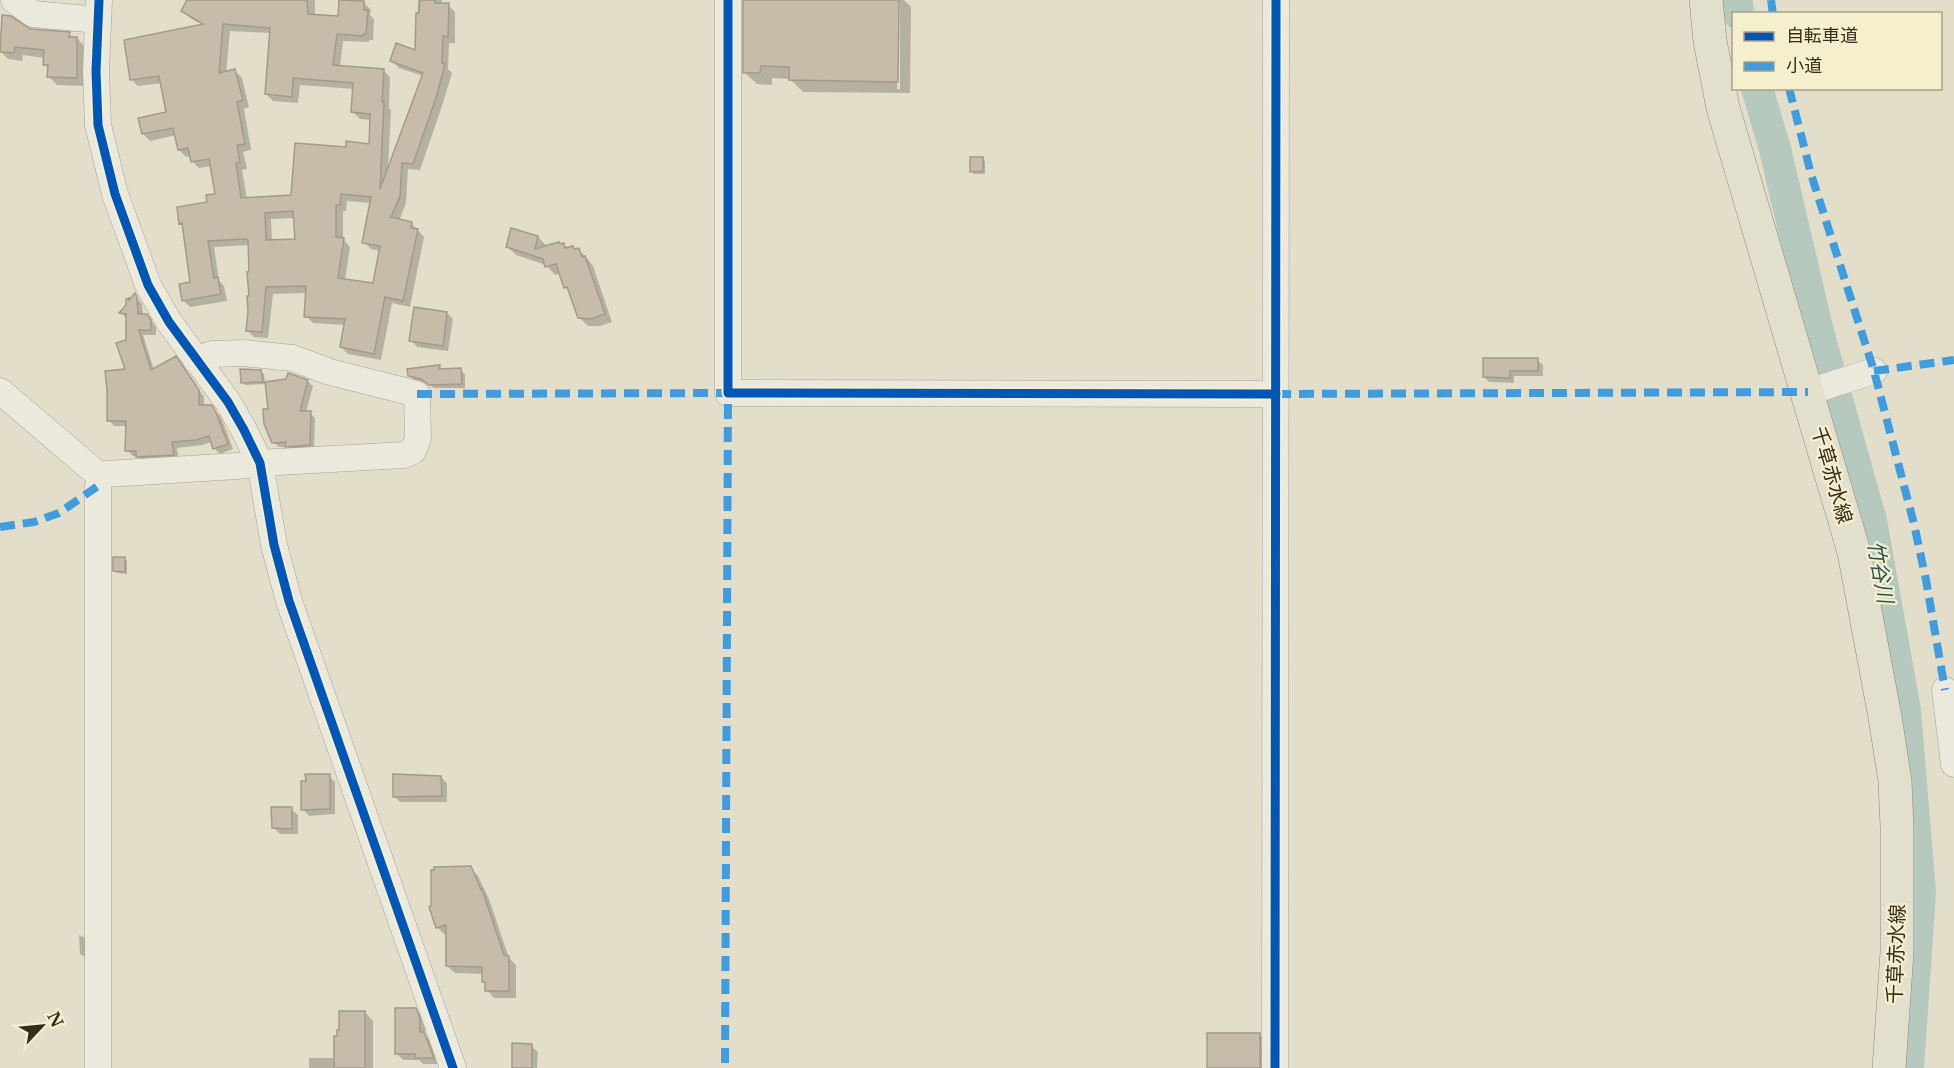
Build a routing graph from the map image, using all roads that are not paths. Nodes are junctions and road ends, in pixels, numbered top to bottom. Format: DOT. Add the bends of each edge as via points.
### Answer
graph roads {
  1 [pos="14,0"];
  2 [pos="728,0"];
  3 [pos="1276,0"];
  4 [pos="1706,0"];
  5 [pos="99,10"];
  6 [pos="196,360"];
  7 [pos="1874,371"];
  8 [pos="0,391"];
  9 [pos="1808,392"];
  10 [pos="1276,394"];
  11 [pos="260,463"];
  12 [pos="101,477"];
  13 [pos="1945,690"];
  14 [pos="1954,764"];
  15 [pos="98,1068"];
  16 [pos="453,1068"];
  17 [pos="1275,1068"];
  18 [pos="1889,1068"];
  1 -- 5 [label="street" via="33,14"];
  2 -- 10 [label="street" via="728,393"];
  3 -- 10 [label="street"];
  4 -- 9 [label="main road, 千草赤水線" via="1723,108"];
  5 -- 6 [label="street" via="98,125 115,194 148,285"];
  6 -- 11 [label="street" via="228,402"];
  6 -- 11 [label="street" via="212,354 243,353 292,358 417,394 418,439 413,451 404,455"];
  7 -- 9 [label="street"];
  8 -- 12 [label="street"];
  9 -- 18 [label="main road, 千草赤水線" via="1854,552 1895,781 1897,952"];
  10 -- 17 [label="street"];
  11 -- 12 [label="street"];
  11 -- 16 [label="street" via="274,545 290,601"];
  12 -- 15 [label="street"];
  13 -- 14 [label="street"];
}
